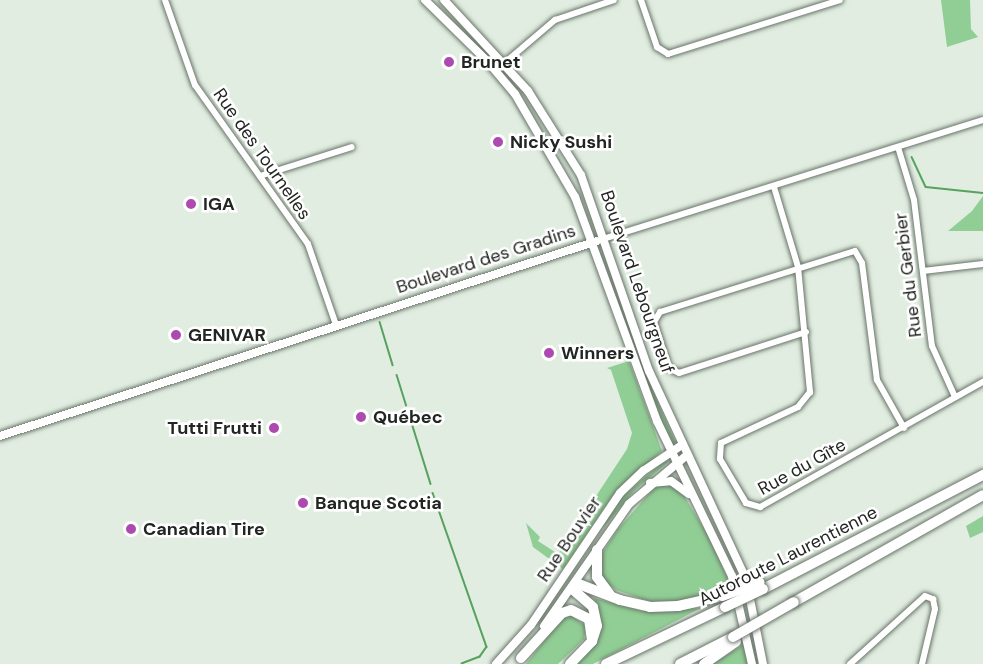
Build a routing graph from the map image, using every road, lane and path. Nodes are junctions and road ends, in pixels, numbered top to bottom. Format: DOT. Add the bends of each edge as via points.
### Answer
graph roads {
  1 [pos="165,0"];
  2 [pos="426,0"];
  3 [pos="444,0"];
  4 [pos="614,0"];
  5 [pos="641,0"];
  6 [pos="840,0"];
  7 [pos="505,62"];
  8 [pos="495,71"];
  9 [pos="983,120"];
  10 [pos="352,147"];
  11 [pos="898,147"];
  12 [pos="260,176"];
  13 [pos="774,187"];
  14 [pos="603,239"];
  15 [pos="592,242"];
  16 [pos="983,264"];
  17 [pos="798,267"];
  18 [pos="922,271"];
  19 [pos="336,325"];
  20 [pos="806,332"];
  21 [pos="983,382"];
  22 [pos="955,397"];
  23 [pos="904,428"];
  24 [pos="0,436"];
  25 [pos="682,445"];
  26 [pos="670,452"];
  27 [pos="687,455"];
  28 [pos="675,462"];
  29 [pos="983,475"];
  30 [pos="649,483"];
  31 [pos="983,495"];
  32 [pos="694,499"];
  33 [pos="597,550"];
  34 [pos="562,579"];
  35 [pos="574,586"];
  36 [pos="761,586"];
  37 [pos="612,597"];
  38 [pos="734,640"];
  39 [pos="592,641"];
  40 [pos="517,661"];
  41 [pos="496,664"];
  42 [pos="570,664"];
  43 [pos="606,664"];
  44 [pos="680,664"];
  45 [pos="704,664"];
  46 [pos="752,664"];
  47 [pos="763,664"];
  48 [pos="850,664"];
  49 [pos="922,664"];
  1 -- 12 [label="street, Rue des Tournelles" via="195,85"];
  2 -- 8 [label="main road, Boulevard Lebourgneuf"];
  3 -- 7 [label="main road, Boulevard Lebourgneuf"];
  4 -- 7 [label="street" via="560,17"];
  5 -- 6 [label="street" via="657,47 668,54"];
  7 -- 8 [label="street"];
  7 -- 14 [label="main road, Boulevard Lebourgneuf" via="545,114 573,160"];
  8 -- 15 [label="main road, Boulevard Lebourgneuf" via="540,132 575,197"];
  9 -- 11 [label="street, Boulevard des Gradins"];
  10 -- 12 [label="street"];
  11 -- 13 [label="street, Boulevard des Gradins"];
  11 -- 18 [label="street, Rue du Gerbier" via="914,200"];
  12 -- 19 [label="street, Rue des Tournelles" via="312,253"];
  13 -- 14 [label="street, Boulevard des Gradins"];
  13 -- 17 [label="street, Rue du Gîte"];
  14 -- 15 [label="main road, Boulevard des Gradins"];
  14 -- 25 [label="main road, Boulevard Lebourgneuf" via="629,323"];
  15 -- 19 [label="main road, Boulevard des Gradins"];
  15 -- 26 [label="main road, Boulevard Lebourgneuf"];
  16 -- 18 [label="street"];
  17 -- 20 [label="street, Rue du Gîte"];
  17 -- 20 [label="street" via="660,312 654,322 669,368 679,374"];
  17 -- 23 [label="street" via="850,250 860,255 877,380"];
  18 -- 22 [label="street, Rue du Gerbier" via="935,360"];
  19 -- 24 [label="main road, Boulevard des Gradins"];
  20 -- 23 [label="street, Rue du Gîte" via="809,397 798,407 724,439 718,448 720,459 746,503 760,507"];
  21 -- 22 [label="street, Rue du Gîte"];
  22 -- 23 [label="street, Rue du Gîte"];
  25 -- 26 [label="main road, Rue Bouvier"];
  25 -- 27 [label="main road, Boulevard Lebourgneuf"];
  26 -- 28 [label="main road, Boulevard Lebourgneuf"];
  26 -- 34 [label="main road, Rue Bouvier" via="620,493"];
  27 -- 28 [label="main road, Rue Bouvier"];
  27 -- 47 [label="main road, Boulevard Lebourgneuf" via="746,579"];
  28 -- 30 [label="main road, Rue Bouvier"];
  28 -- 32 [label="main road, Boulevard Lebourgneuf"];
  29 -- 36 [label="highway, Autoroute Laurentienne"];
  30 -- 32 [label="main road" via="671,481"];
  30 -- 33 [label="main road, Rue Bouvier"];
  31 -- 38 [label="highway, bridge" via="791,603"];
  32 -- 46 [label="main road, Boulevard Lebourgneuf" via="732,576 743,610"];
  33 -- 35 [label="main road, Rue Bouvier"];
  33 -- 37 [label="highway" via="597,578"];
  34 -- 35 [label="main road"];
  34 -- 41 [label="main road, Rue Bouvier" via="518,643"];
  35 -- 37 [label="highway"];
  35 -- 39 [label="highway" via="593,607 597,626"];
  35 -- 40 [label="main road, Rue Bouvier"];
  36 -- 37 [label="highway, bridge" via="678,606 650,607"];
  36 -- 43 [label="highway, Autoroute Laurentienne, bridge"];
  38 -- 44 [label="highway"];
  38 -- 45 [label="highway"];
  39 -- 40 [label="highway" via="589,619 571,610 562,614"];
  39 -- 42 [label="highway"];
  48 -- 49 [label="street" via="925,596 933,599 935,609"];
}
